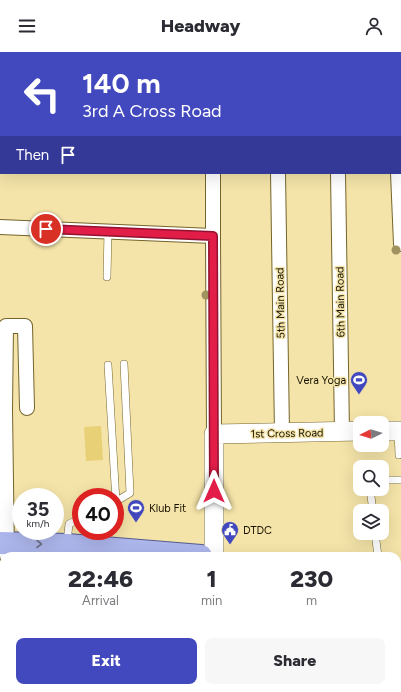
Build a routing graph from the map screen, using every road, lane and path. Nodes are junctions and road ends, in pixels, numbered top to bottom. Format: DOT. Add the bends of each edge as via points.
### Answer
graph roads {
  1 [pos="213,174"];
  2 [pos="278,174"];
  3 [pos="338,174"];
  4 [pos="398,174"];
  5 [pos="0,227"];
  6 [pos="108,231"];
  7 [pos="213,236"];
  8 [pos="401,244"];
  9 [pos="107,277"];
  10 [pos="124,364"];
  11 [pos="108,366"];
  12 [pos="26,408"];
  13 [pos="394,431"];
  14 [pos="351,432"];
  15 [pos="282,433"];
  16 [pos="214,434"];
  17 [pos="399,455"];
  18 [pos="389,480"];
  19 [pos="401,480"];
  20 [pos="114,488"];
  21 [pos="124,497"];
  22 [pos="72,522"];
  23 [pos="376,540"];
  24 [pos="67,545"];
  25 [pos="3,552"];
  26 [pos="152,552"];
  27 [pos="214,552"];
  28 [pos="377,552"];
  1 -- 7 [label="street"];
  2 -- 15 [label="street, 5th Main Road"];
  3 -- 14 [label="street, 6th Main Road"];
  4 -- 8 [label="street"];
  5 -- 6 [label="street"];
  6 -- 7 [label="street"];
  6 -- 9 [label="lane"];
  7 -- 16 [label="street"];
  10 -- 21 [label="lane" via="130,493"];
  11 -- 20 [label="lane"];
  12 -- 25 [label="street" via="25,326 6,326"];
  13 -- 17 [label="lane"];
  14 -- 15 [label="street, 1st Cross Road"];
  15 -- 16 [label="street, 1st Cross Road"];
  16 -- 27 [label="street"];
  18 -- 19 [label="lane"];
  22 -- 24 [label="lane" via="69,524"];
  23 -- 28 [label="lane"];
  25 -- 24 [label="main road, one-way"];
  24 -- 26 [label="main road"];
}
